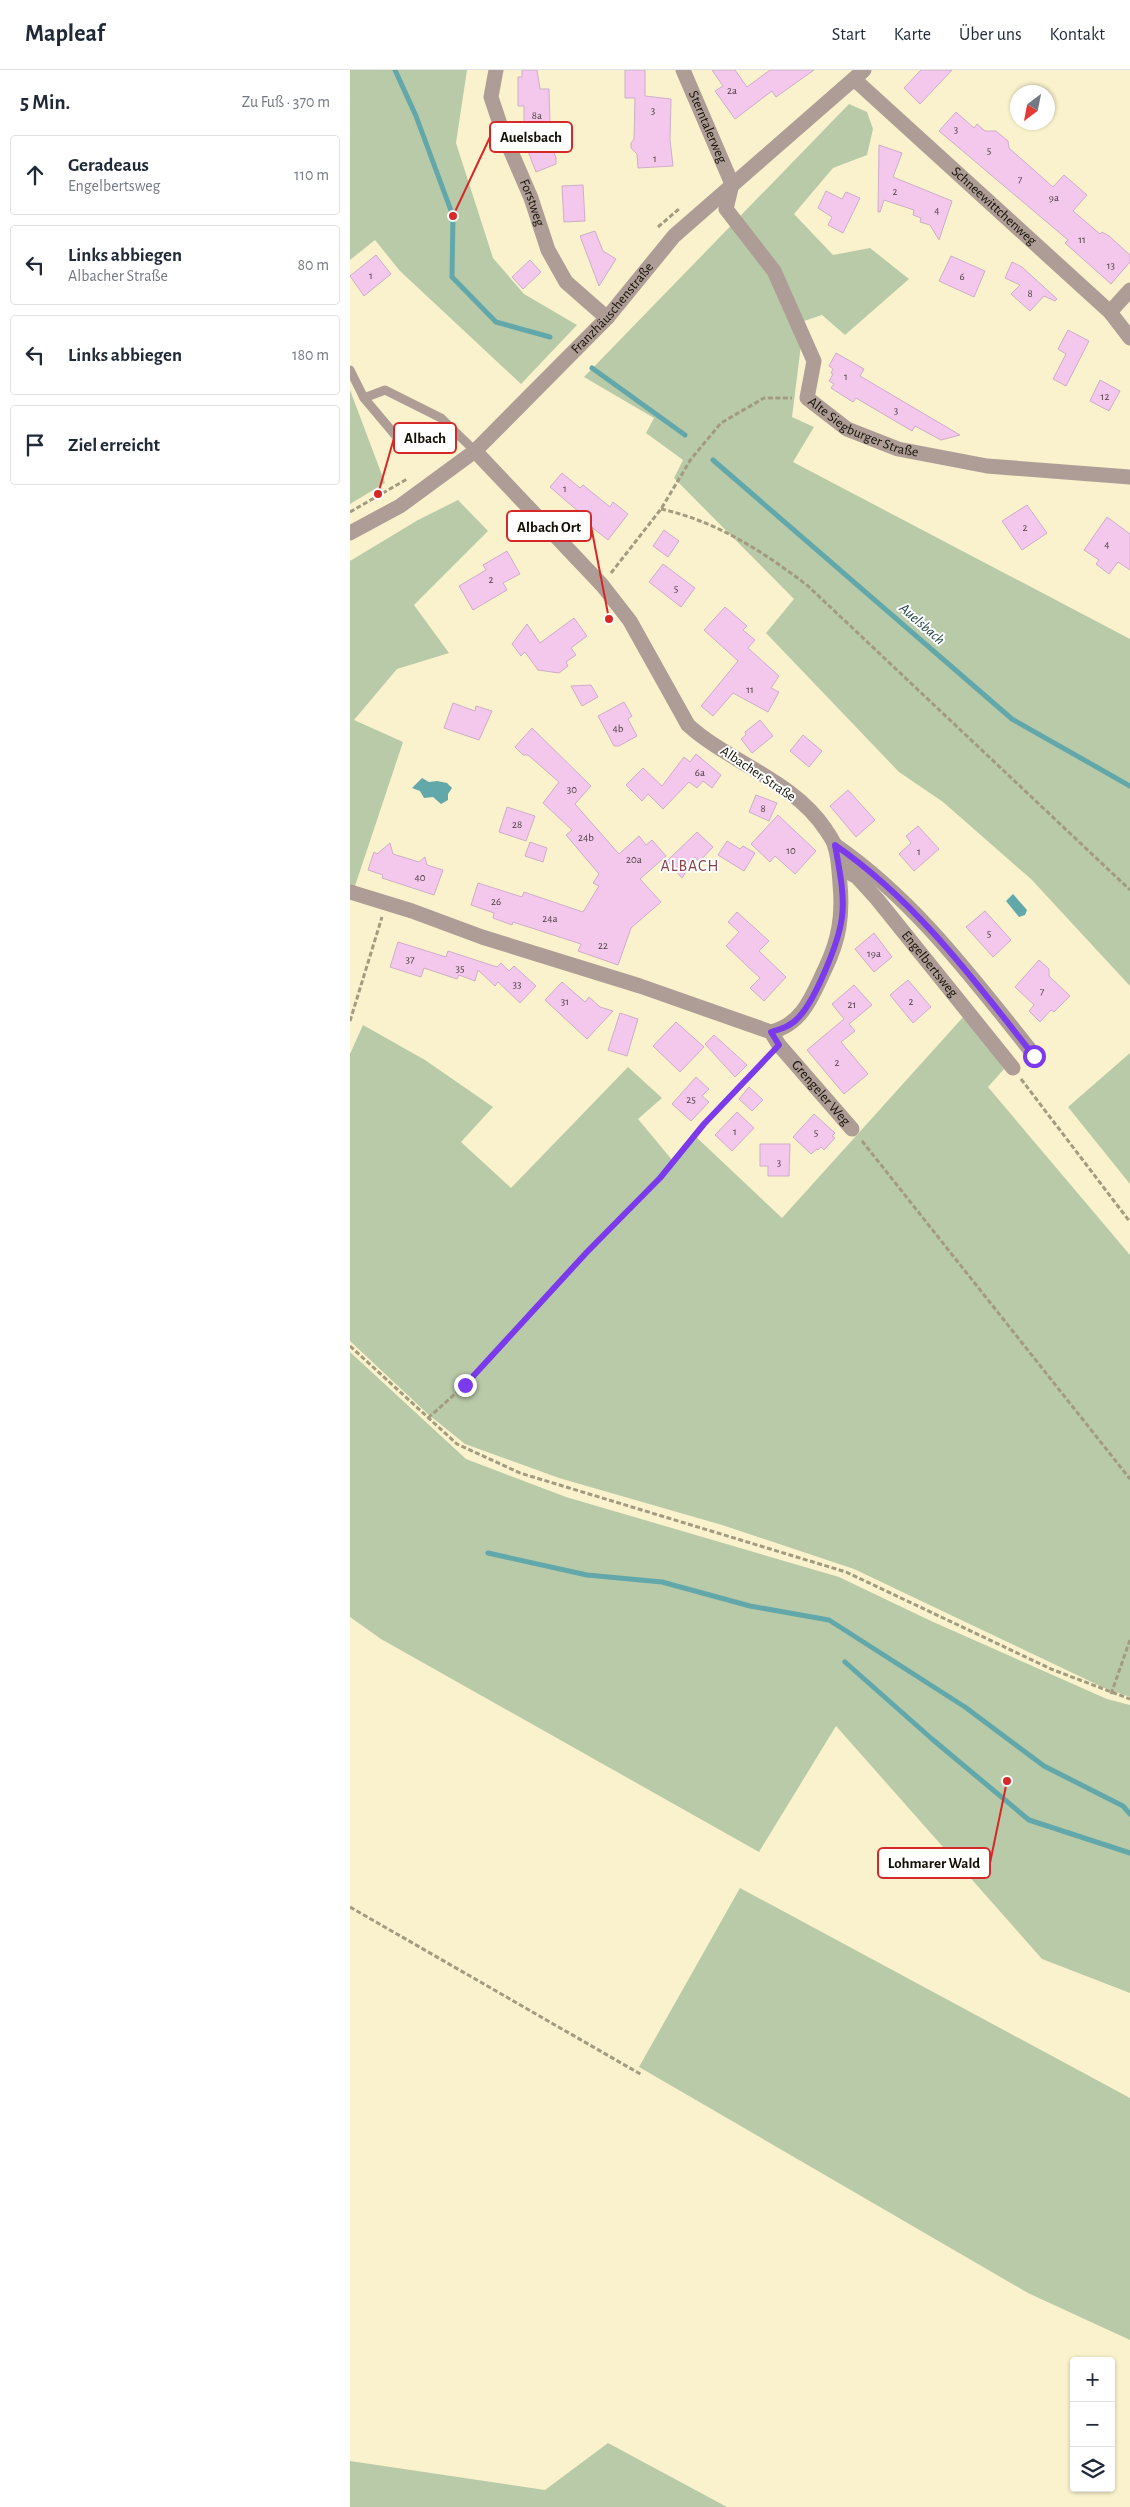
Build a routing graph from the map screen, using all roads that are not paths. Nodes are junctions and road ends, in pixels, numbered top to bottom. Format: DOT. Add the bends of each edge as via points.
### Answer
graph roads {
  1 [pos="496,70"];
  2 [pos="683,70"];
  3 [pos="859,75"];
  4 [pos="732,184"];
  5 [pos="1130,290"];
  6 [pos="1110,312"];
  7 [pos="607,318"];
  8 [pos="1130,338"];
  9 [pos="350,370"];
  10 [pos="364,398"];
  11 [pos="396,436"];
  12 [pos="475,451"];
  13 [pos="1130,477"];
  14 [pos="350,533"];
  15 [pos="835,845"];
  16 [pos="839,867"];
  17 [pos="350,892"];
  18 [pos="771,1032"];
  19 [pos="1034,1056"];
  20 [pos="1013,1068"];
  21 [pos="852,1129"];
  1 -- 7 [label="street, Forstweg" via="491,97 548,250 566,282"];
  2 -- 4 [label="street, Sterntalerweg"];
  3 -- 4 [label="street, Franzhäuschenstraße"];
  3 -- 6 [label="street, Schneewittchenweg"];
  4 -- 7 [label="street, Franzhäuschenstraße" via="674,236"];
  4 -- 13 [label="street, Alte Siegburger Straße" via="726,209 774,271 814,361 807,398 848,429 898,450 987,466"];
  5 -- 6 [label="street"];
  6 -- 8 [label="street, Schneewittchenweg"];
  7 -- 12 [label="street, Franzhäuschenstraße"];
  9 -- 10 [label="lane"];
  10 -- 11 [label="lane"];
  10 -- 12 [label="lane" via="385,390 441,418"];
  12 -- 14 [label="street, Franzhäuschenstraße" via="400,506"];
  12 -- 15 [label="street, Albacher Straße" via="602,585 630,621 688,725 701,737 799,801 820,822"];
  15 -- 16 [label="street, Albacher Straße"];
  15 -- 19 [label="street, Engelbertsweg" via="890,888 948,947"];
  16 -- 18 [label="street, Albacher Straße" via="842,916 836,946 798,1019 783,1029"];
  16 -- 20 [label="street, Engelbertsweg" via="857,877 877,899"];
  17 -- 18 [label="street"];
  18 -- 21 [label="street, Grengeler Weg"];
}
